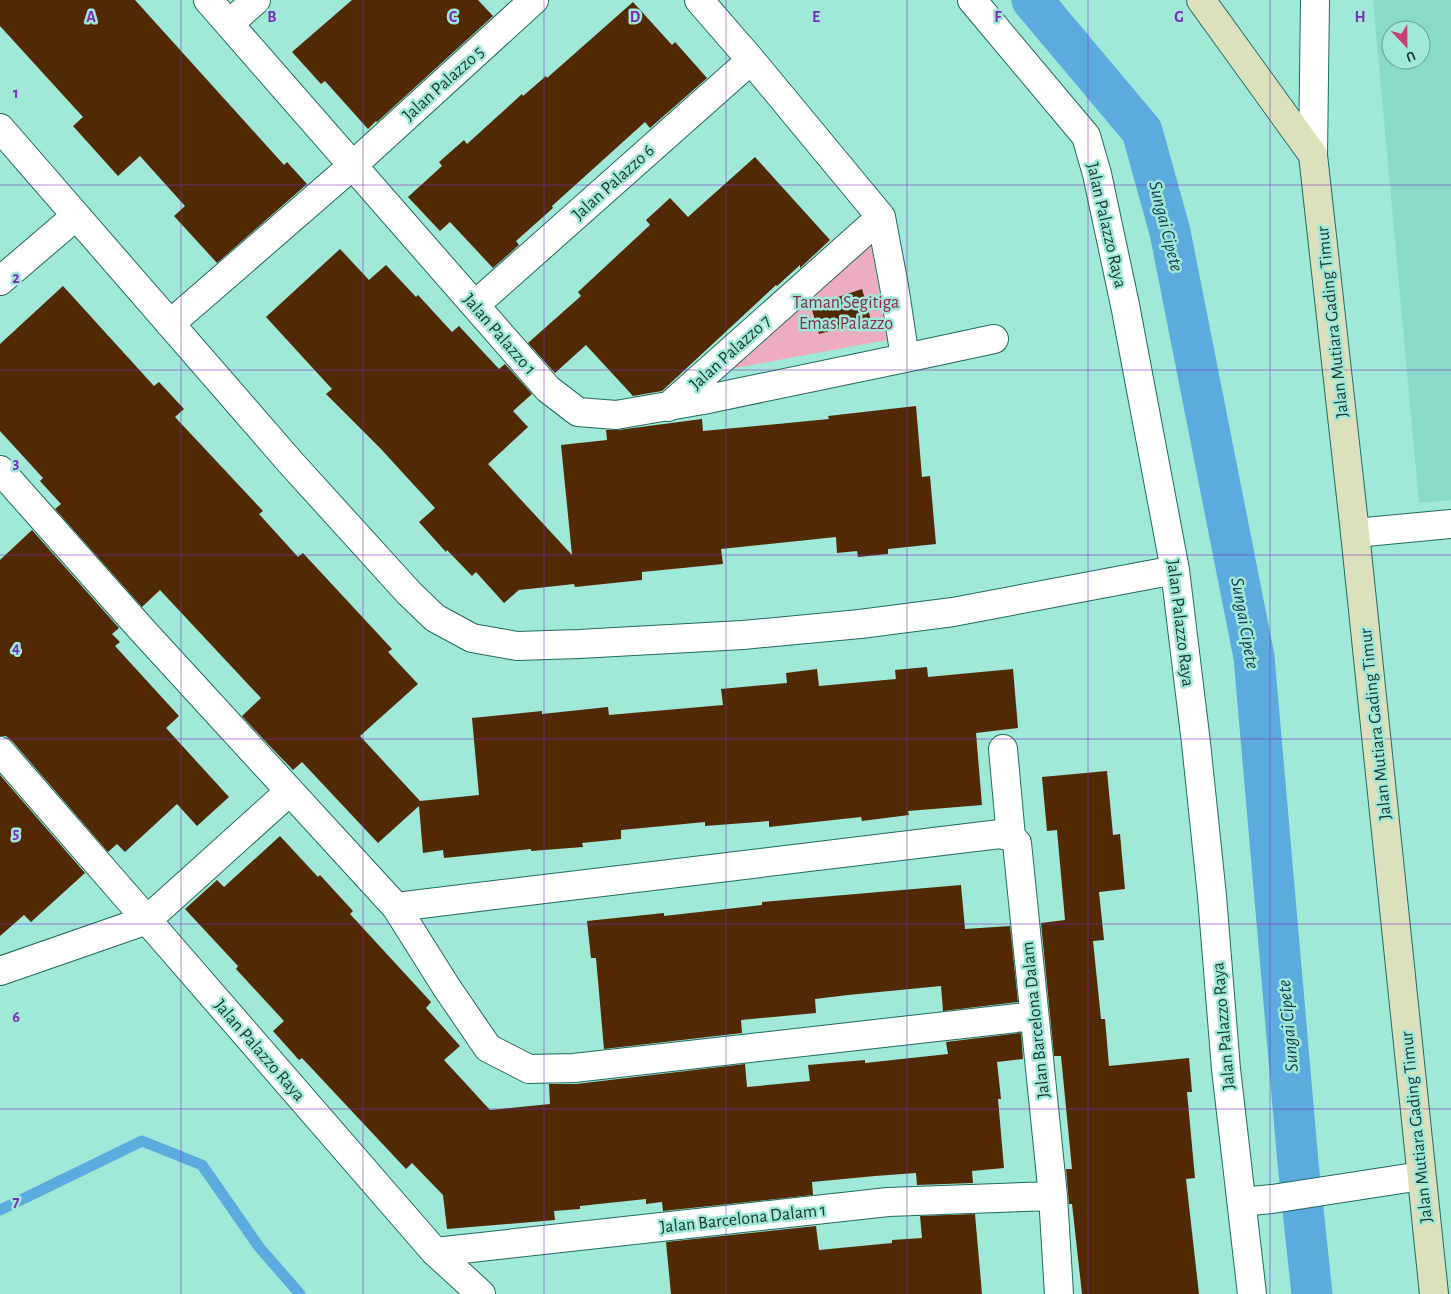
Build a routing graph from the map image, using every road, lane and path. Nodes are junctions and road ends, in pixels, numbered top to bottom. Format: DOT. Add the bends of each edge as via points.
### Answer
graph roads {
  1 [pos="208,0"];
  2 [pos="256,0"];
  3 [pos="534,0"];
  4 [pos="699,0"];
  5 [pos="972,0"];
  6 [pos="1201,0"];
  7 [pos="1315,0"];
  8 [pos="229,24"];
  9 [pos="751,60"];
  10 [pos="0,128"];
  11 [pos="1314,155"];
  12 [pos="352,166"];
  13 [pos="76,216"];
  14 [pos="880,217"];
  15 [pos="0,282"];
  16 [pos="476,304"];
  17 [pos="170,324"];
  18 [pos="994,339"];
  19 [pos="905,358"];
  20 [pos="668,406"];
  21 [pos="0,470"];
  22 [pos="1451,524"];
  23 [pos="1355,533"];
  24 [pos="1175,570"];
  25 [pos="1003,749"];
  26 [pos="0,751"];
  27 [pos="290,791"];
  28 [pos="1011,837"];
  29 [pos="396,907"];
  30 [pos="147,920"];
  31 [pos="0,972"];
  32 [pos="1034,1016"];
  33 [pos="1421,1176"];
  34 [pos="1053,1196"];
  35 [pos="1242,1202"];
  36 [pos="434,1252"];
  37 [pos="481,1294"];
  38 [pos="1059,1294"];
  39 [pos="1252,1294"];
  40 [pos="1434,1294"];
  1 -- 8 [label="street, Jalan Palazzo 1"];
  2 -- 8 [label="street"];
  3 -- 12 [label="street, Jalan Palazzo 5"];
  4 -- 9 [label="street"];
  5 -- 24 [label="street, Jalan Palazzo Raya" via="1086,136 1125,304"];
  6 -- 11 [label="main road, Jalan Mutiara Gading Timur"];
  7 -- 11 [label="street, Jalan Mutiara Gading Timur"];
  8 -- 12 [label="street, Jalan Palazzo 1"];
  9 -- 14 [label="street"];
  9 -- 16 [label="street, Jalan Palazzo 6"];
  10 -- 13 [label="street"];
  11 -- 23 [label="main road, Jalan Mutiara Gading Timur"];
  12 -- 16 [label="street, Jalan Palazzo 1"];
  12 -- 17 [label="street, Jalan Palazzo 5"];
  13 -- 15 [label="street"];
  13 -- 17 [label="street"];
  14 -- 19 [label="street"];
  14 -- 20 [label="street, Jalan Palazzo 7"];
  16 -- 20 [label="street, Jalan Palazzo 1" via="548,388 578,412 616,415"];
  17 -- 24 [label="street" via="409,593 434,618 472,638 517,646 580,644 850,625 953,612"];
  18 -- 19 [label="street, Jalan Palazzo 1"];
  19 -- 20 [label="street, Jalan Palazzo 1"];
  21 -- 27 [label="street"];
  22 -- 23 [label="street"];
  23 -- 33 [label="main road, Jalan Mutiara Gading Timur"];
  24 -- 35 [label="street, Jalan Palazzo Raya" via="1198,762 1226,1069"];
  25 -- 28 [label="street, Jalan Barcelona Dalam"];
  26 -- 30 [label="street, Jalan Palazzo Raya"];
  27 -- 29 [label="street"];
  27 -- 30 [label="street"];
  28 -- 29 [label="street" via="1000,834"];
  28 -- 32 [label="street, Jalan Barcelona Dalam" via="1017,843"];
  29 -- 32 [label="street" via="488,1048 529,1069 574,1068"];
  30 -- 31 [label="street"];
  30 -- 36 [label="street, Jalan Palazzo Raya"];
  32 -- 34 [label="street, Jalan Barcelona Dalam"];
  33 -- 35 [label="street"];
  33 -- 40 [label="main road, Jalan Mutiara Gading Timur"];
  34 -- 36 [label="street, Jalan Barcelona Dalam 1" via="888,1202"];
  34 -- 38 [label="street, Jalan Barcelona Dalam"];
  35 -- 39 [label="street, Jalan Palazzo Raya"];
  36 -- 37 [label="street, Jalan Palazzo Raya"];
}
